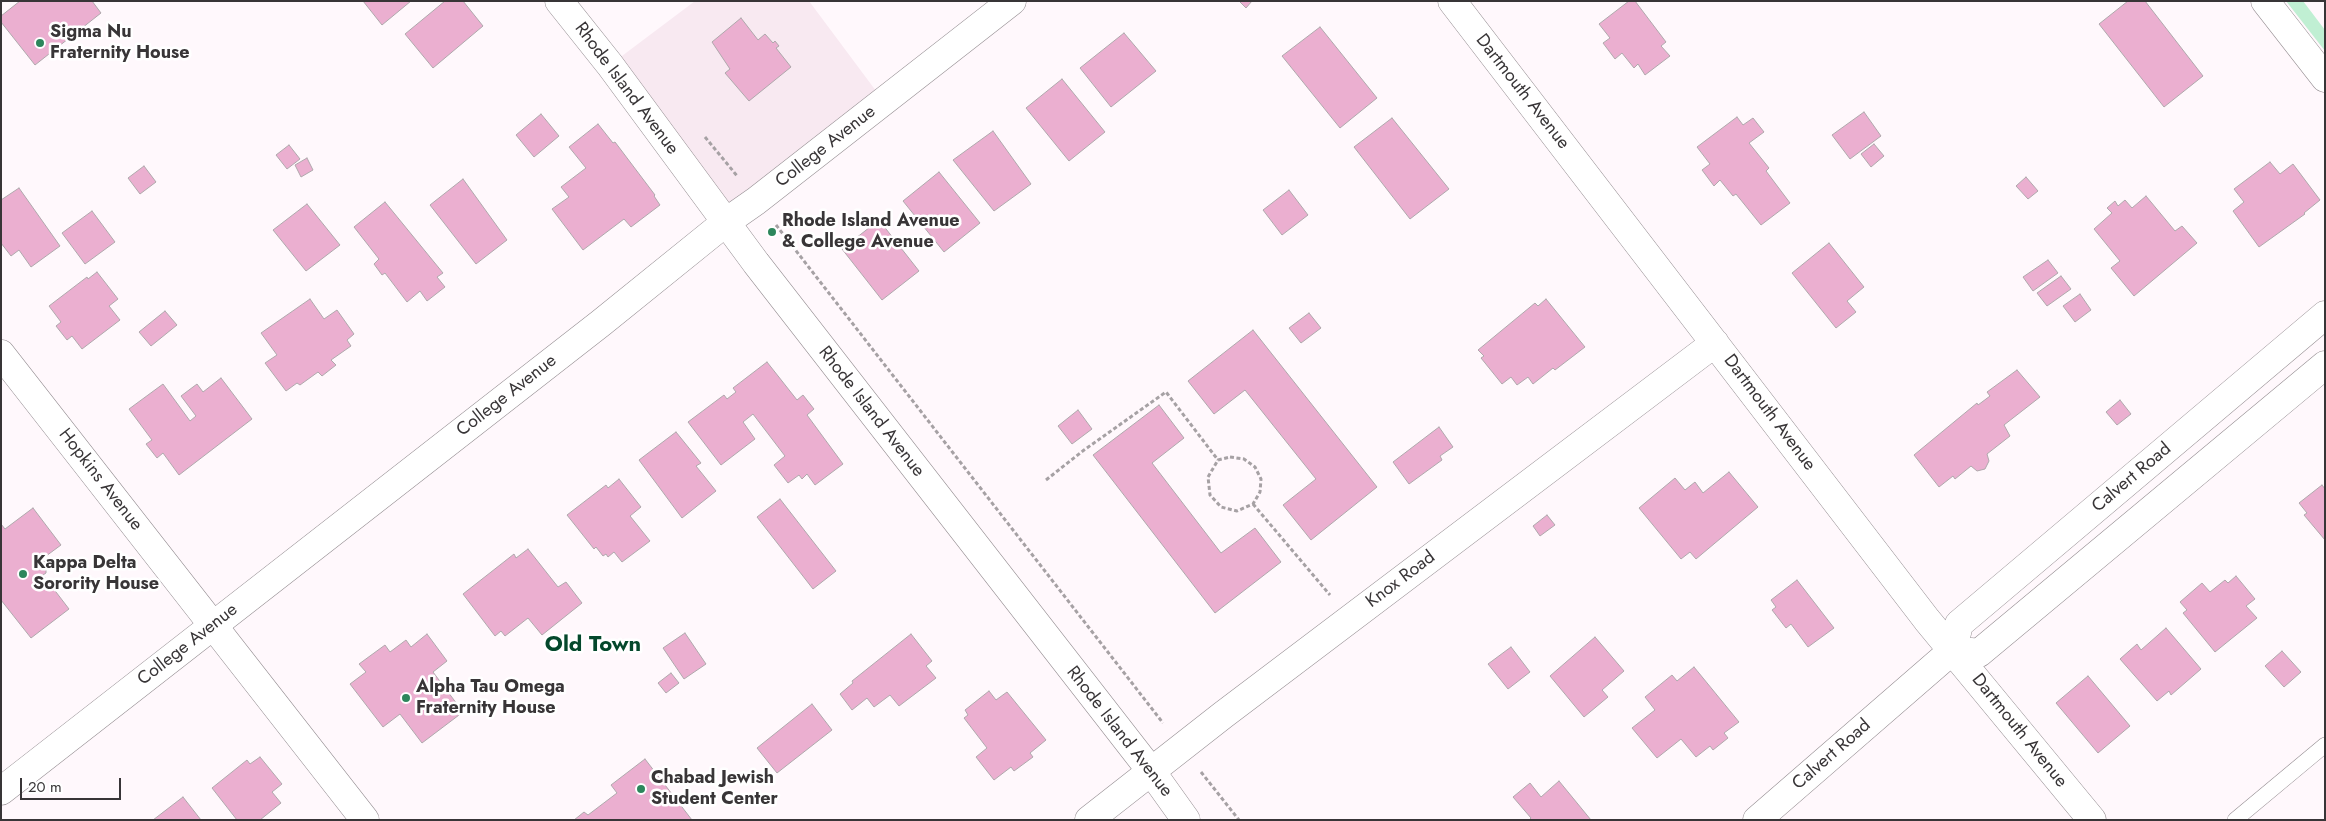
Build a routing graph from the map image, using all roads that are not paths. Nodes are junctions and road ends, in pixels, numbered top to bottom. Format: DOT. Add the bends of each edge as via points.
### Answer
graph roads {
  1 [pos="559,1"];
  2 [pos="1012,1"];
  3 [pos="1452,1"];
  4 [pos="2265,1"];
  5 [pos="2325,78"];
  6 [pos="726,222"];
  7 [pos="2325,315"];
  8 [pos="1715,343"];
  9 [pos="1,354"];
  10 [pos="2325,365"];
  11 [pos="214,625"];
  12 [pos="1953,650"];
  13 [pos="2325,744"];
  14 [pos="1151,771"];
  15 [pos="1,791"];
  16 [pos="365,820"];
  17 [pos="1089,820"];
  18 [pos="1186,820"];
  19 [pos="1757,820"];
  20 [pos="2092,820"];
  21 [pos="2235,820"];
  1 -- 6 [label="street, Rhode Island Avenue"];
  2 -- 6 [label="street, College Avenue"];
  3 -- 8 [label="street, Dartmouth Avenue"];
  4 -- 5 [label="street"];
  6 -- 11 [label="street, College Avenue"];
  6 -- 14 [label="street, Rhode Island Avenue"];
  7 -- 12 [label="street, Calvert Road" via="1964,618 1959,624"];
  8 -- 12 [label="street, Dartmouth Avenue"];
  8 -- 14 [label="street, Knox Road"];
  9 -- 11 [label="street, Hopkins Avenue"];
  10 -- 12 [label="street, Calvert Road" via="1979,653"];
  11 -- 15 [label="street, College Avenue"];
  11 -- 16 [label="street, Hopkins Avenue"];
  12 -- 19 [label="street, Calvert Road"];
  12 -- 20 [label="street, Dartmouth Avenue"];
  13 -- 21 [label="lane"];
  14 -- 17 [label="street, Knox Road"];
  14 -- 18 [label="street, Rhode Island Avenue"];
}
